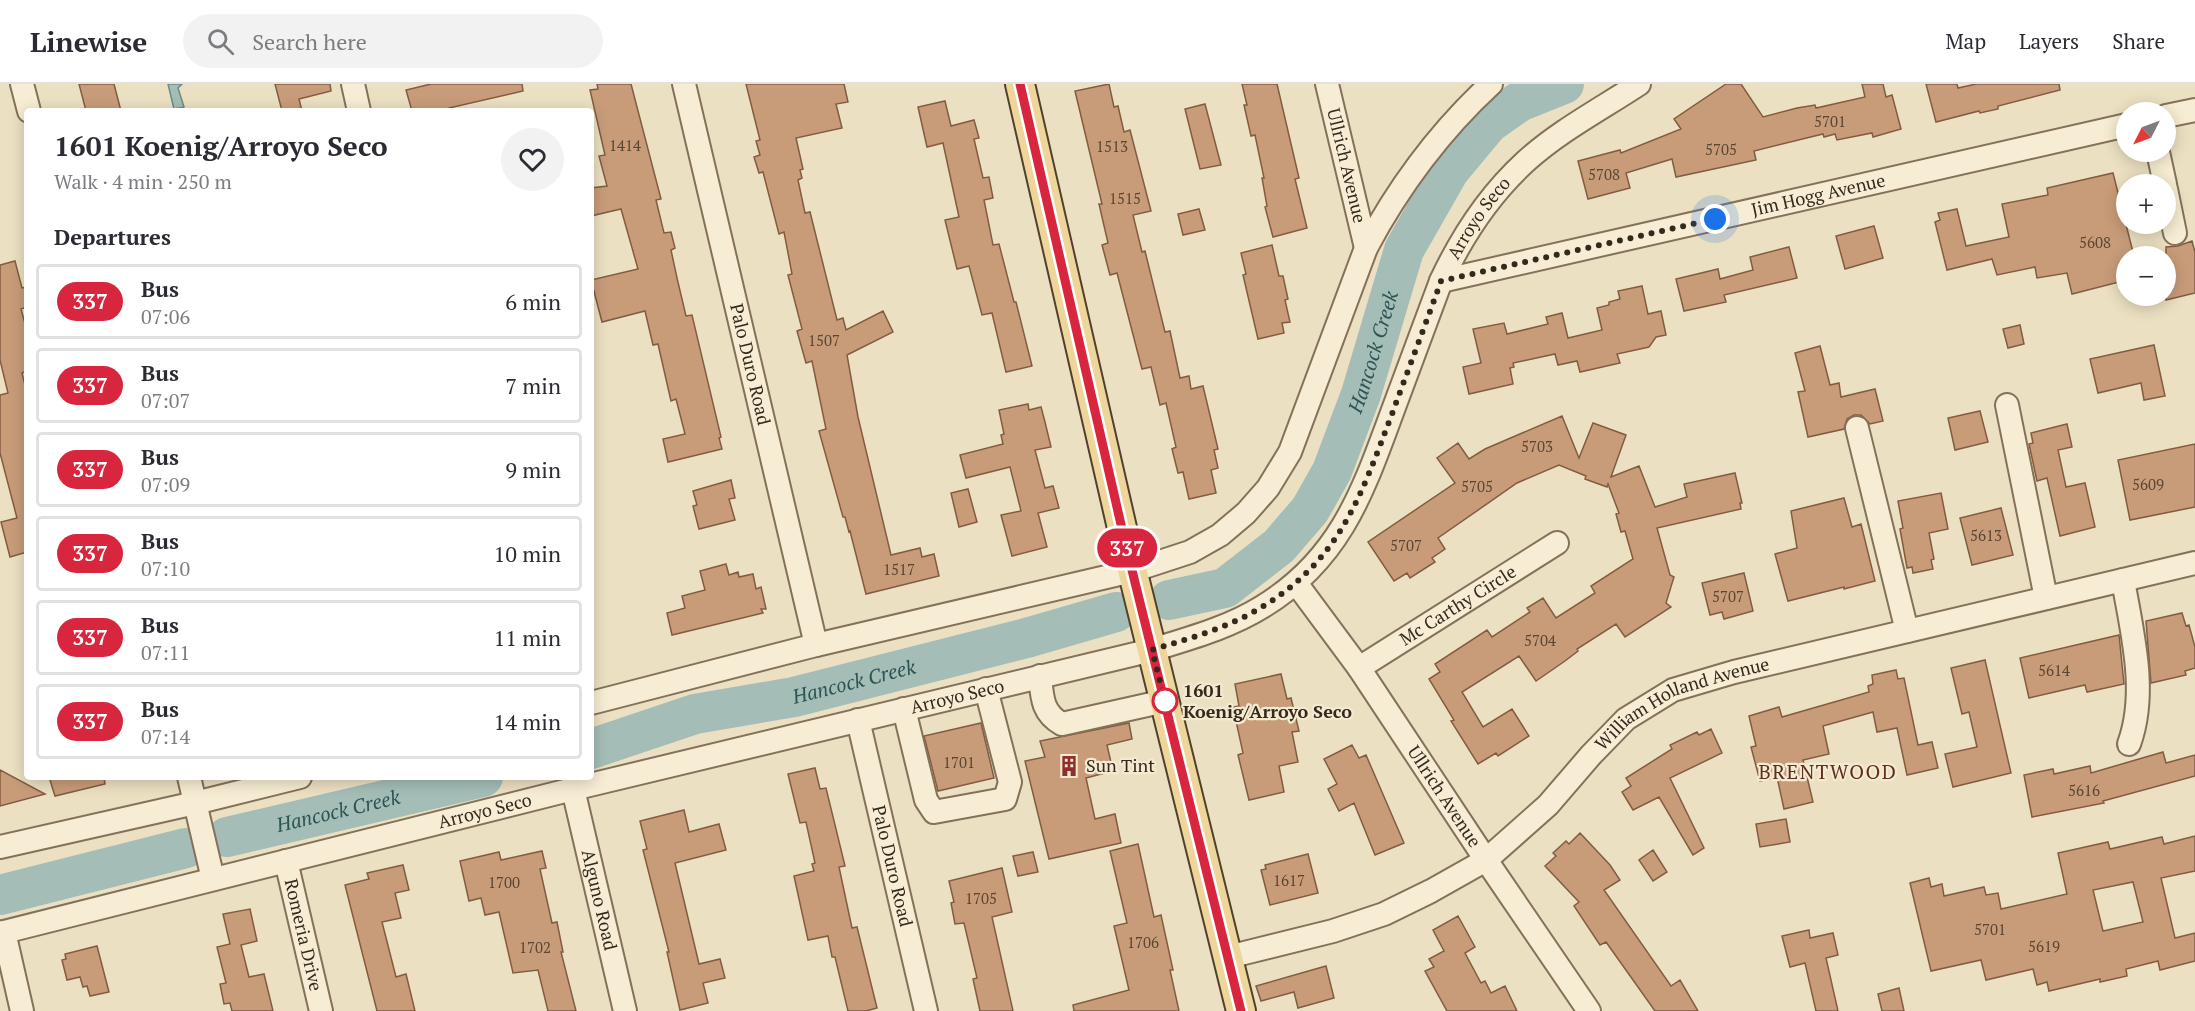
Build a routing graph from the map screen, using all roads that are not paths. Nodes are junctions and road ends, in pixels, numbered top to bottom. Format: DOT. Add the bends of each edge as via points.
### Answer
graph roads {
  1 [pos="22,84"];
  2 [pos="353,84"];
  3 [pos="684,84"];
  4 [pos="1020,84"];
  5 [pos="1327,84"];
  6 [pos="1491,84"];
  7 [pos="1639,84"];
  8 [pos="28,108"];
  9 [pos="359,108"];
  10 [pos="2195,110"];
  11 [pos="2176,114"];
  12 [pos="2116,128"];
  13 [pos="1366,248"];
  14 [pos="1441,281"];
  15 [pos="2007,405"];
  16 [pos="1857,428"];
  17 [pos="1557,543"];
  18 [pos="2195,563"];
  19 [pos="1132,571"];
  20 [pos="2123,580"];
  21 [pos="1296,582"];
  22 [pos="2046,598"];
  23 [pos="1907,631"];
  24 [pos="816,645"];
  25 [pos="1152,650"];
  26 [pos="1359,668"];
  27 [pos="1040,676"];
  28 [pos="986,689"];
  29 [pos="1165,701"];
  30 [pos="594,702"];
  31 [pos="904,709"];
  32 [pos="858,720"];
  33 [pos="2129,744"];
  34 [pos="190,780"];
  35 [pos="288,780"];
  36 [pos="573,789"];
  37 [pos="195,803"];
  38 [pos="0,847"];
  39 [pos="1486,860"];
  40 [pos="286,861"];
  41 [pos="213,879"];
  42 [pos="2,933"];
  43 [pos="1228,957"];
  44 [pos="21,1011"];
  45 [pos="321,1011"];
  46 [pos="625,1011"];
  47 [pos="926,1011"];
  48 [pos="1241,1011"];
  49 [pos="1589,1011"];
  1 -- 8 [label="street"];
  2 -- 9 [label="street"];
  3 -- 24 [label="street, Palo Duro Road"];
  4 -- 19 [label="main road"];
  5 -- 13 [label="street, Ullrich Avenue"];
  6 -- 13 [label="street" via="1418,163"];
  7 -- 14 [label="street, Arroyo Seco" via="1527,160 1484,207"];
  10 -- 11 [label="street"];
  12 -- 14 [label="street, Jim Hogg Avenue"];
  13 -- 19 [label="street" via="1290,452 1268,488 1220,535 1190,552"];
  14 -- 21 [label="street, Arroyo Seco" via="1364,489 1344,527"];
  15 -- 22 [label="street"];
  16 -- 23 [label="street"];
  17 -- 26 [label="street, Mc Carthy Circle"];
  18 -- 20 [label="street, William Holland Avenue"];
  19 -- 24 [label="street"];
  19 -- 25 [label="main road"];
  20 -- 22 [label="street, William Holland Avenue"];
  20 -- 33 [label="street" via="2134,645 2138,710"];
  21 -- 25 [label="street, Arroyo Seco" via="1263,607 1232,623"];
  21 -- 26 [label="street, Ullrich Avenue"];
  22 -- 23 [label="street, William Holland Avenue"];
  23 -- 39 [label="street, William Holland Avenue" via="1673,690 1626,719 1548,805"];
  24 -- 30 [label="street"];
  25 -- 27 [label="street, Arroyo Seco"];
  25 -- 29 [label="main road"];
  26 -- 39 [label="street, Ullrich Avenue"];
  27 -- 28 [label="street, Arroyo Seco"];
  27 -- 29 [label="street" via="1043,703 1051,718 1062,724"];
  28 -- 31 [label="street, Arroyo Seco"];
  28 -- 31 [label="street" via="1010,782 1005,799 934,812 926,800"];
  29 -- 43 [label="main road"];
  31 -- 32 [label="street, Arroyo Seco"];
  32 -- 36 [label="street, Arroyo Seco"];
  32 -- 47 [label="street, Palo Duro Road"];
  34 -- 37 [label="street"];
  35 -- 37 [label="street"];
  36 -- 40 [label="street, Arroyo Seco"];
  36 -- 46 [label="street, Alguno Road"];
  37 -- 38 [label="street"];
  37 -- 41 [label="street"];
  39 -- 43 [label="street, William Holland Avenue" via="1384,914"];
  39 -- 49 [label="street, Ullrich Avenue"];
  40 -- 41 [label="street, Arroyo Seco"];
  40 -- 45 [label="street, Romeria Drive"];
  41 -- 42 [label="street, Arroyo Seco"];
  42 -- 44 [label="street"];
  43 -- 48 [label="main road"];
}
